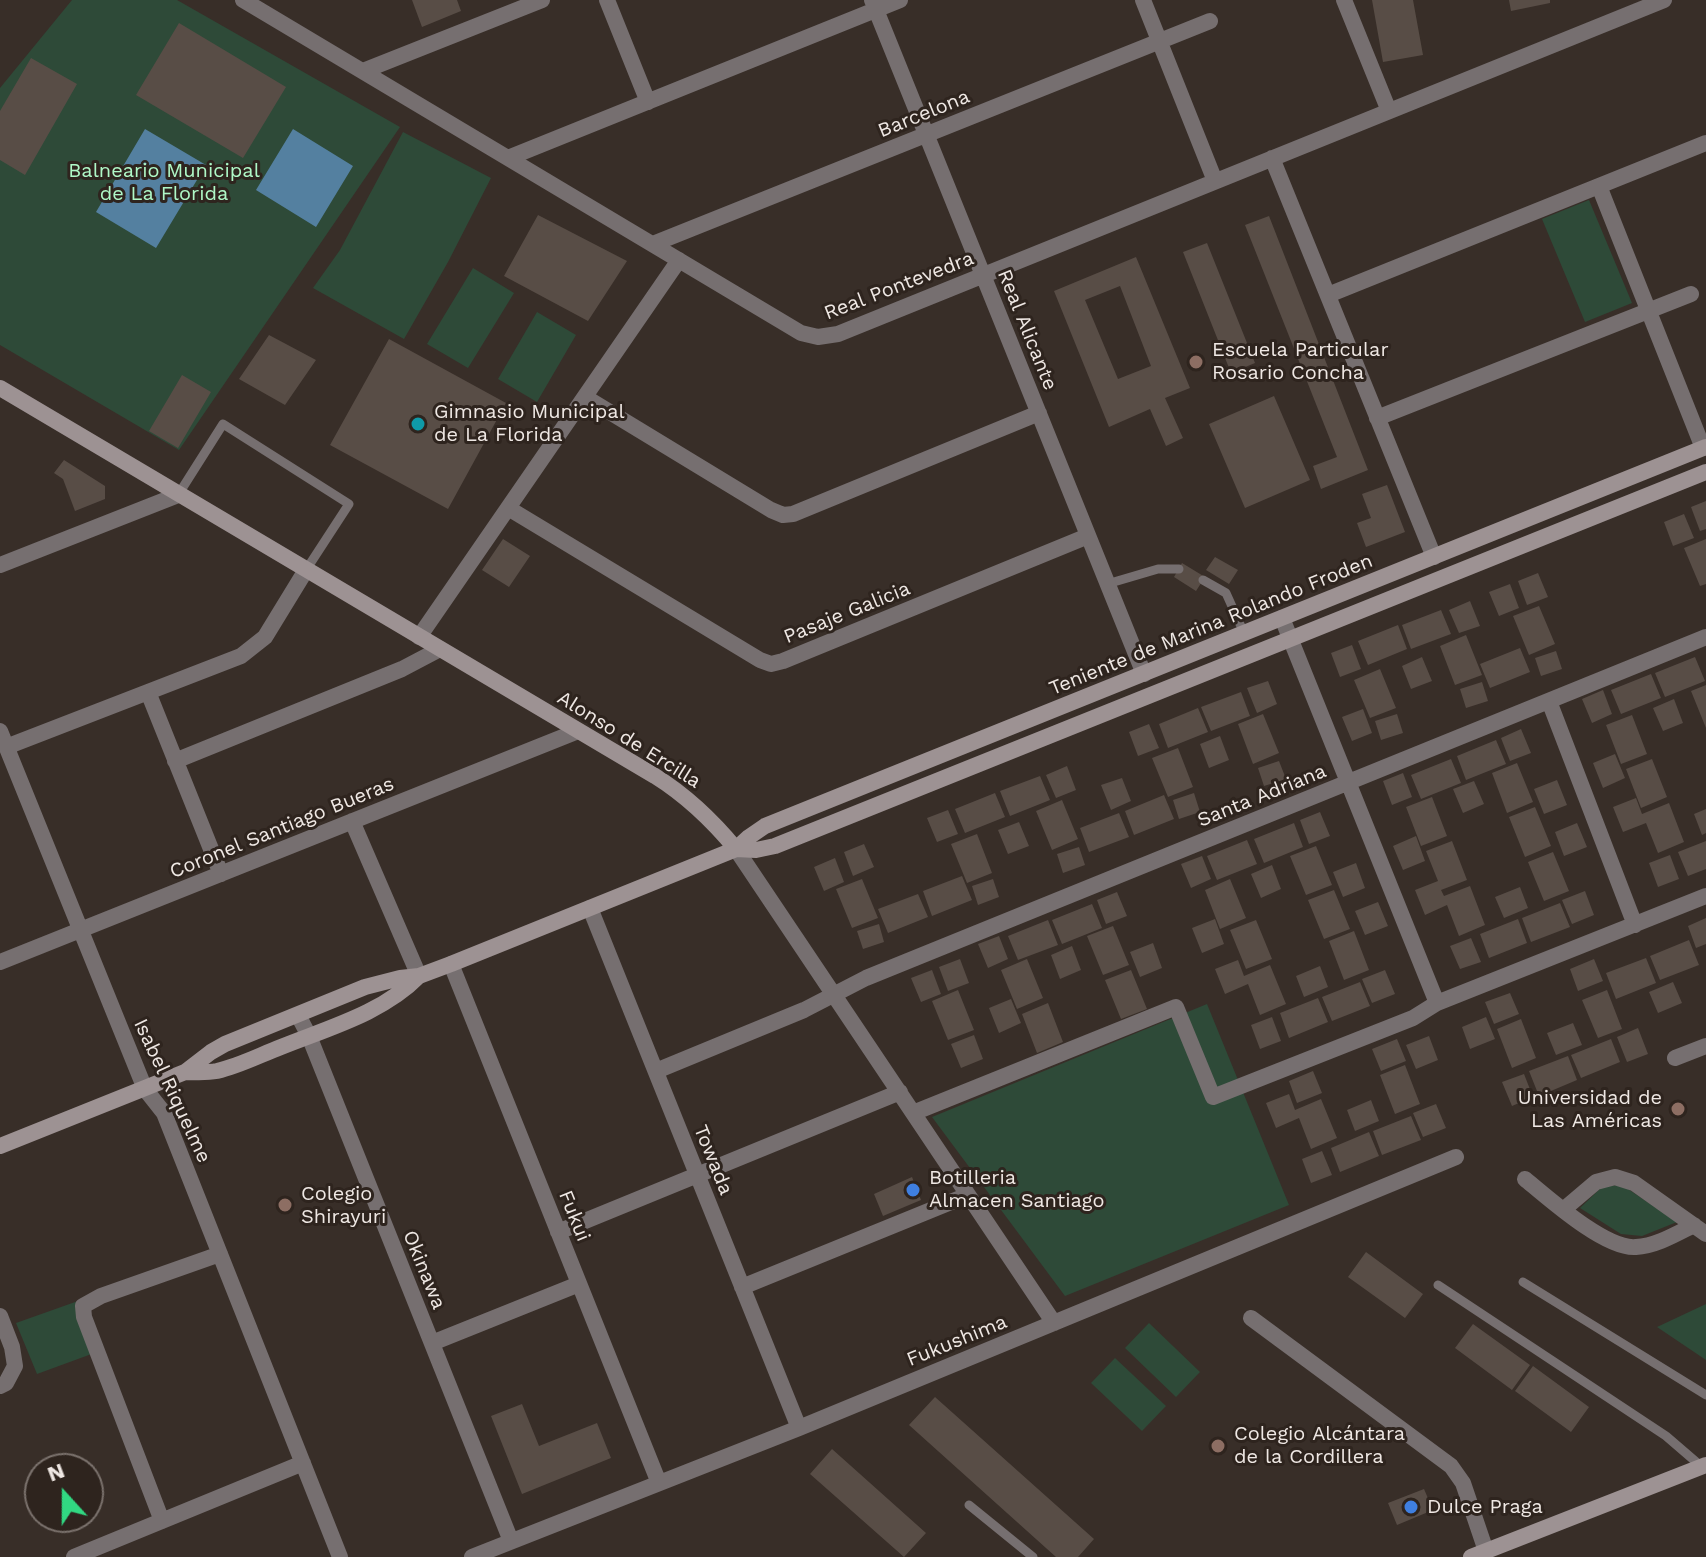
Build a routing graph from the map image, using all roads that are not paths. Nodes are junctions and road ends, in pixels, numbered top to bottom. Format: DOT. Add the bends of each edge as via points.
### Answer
graph roads {
  1 [pos="243,0"];
  2 [pos="542,0"];
  3 [pos="607,0"];
  4 [pos="900,0"];
  5 [pos="1143,0"];
  6 [pos="1344,0"];
  7 [pos="1629,0"];
  8 [pos="1664,0"];
  9 [pos="874,5"];
  10 [pos="1613,19"];
  11 [pos="1210,21"];
  12 [pos="1159,42"];
  13 [pos="363,71"];
  14 [pos="648,102"];
  15 [pos="1389,111"];
  16 [pos="927,135"];
  17 [pos="1706,143"];
  18 [pos="508,158"];
  19 [pos="1272,158"];
  20 [pos="1215,181"];
  21 [pos="1599,186"];
  22 [pos="653,244"];
  23 [pos="679,260"];
  24 [pos="983,275"];
  25 [pos="1691,294"];
  26 [pos="1328,295"];
  27 [pos="1649,311"];
  28 [pos="0,388"];
  29 [pos="585,397"];
  30 [pos="1039,413"];
  31 [pos="1377,418"];
  32 [pos="1705,448"];
  33 [pos="1706,472"];
  34 [pos="178,495"];
  35 [pos="508,508"];
  36 [pos="1088,536"];
  37 [pos="1434,557"];
  38 [pos="0,565"];
  39 [pos="1179,569"];
  40 [pos="306,570"];
  41 [pos="1203,580"];
  42 [pos="1107,584"];
  43 [pos="1282,618"];
  44 [pos="1244,633"];
  45 [pos="419,637"];
  46 [pos="1706,637"];
  47 [pos="1290,639"];
  48 [pos="440,649"];
  49 [pos="1144,674"];
  50 [pos="148,692"];
  51 [pos="1549,701"];
  52 [pos="578,731"];
  53 [pos="3,739"];
  54 [pos="175,761"];
  55 [pos="1348,782"];
  56 [pos="352,821"];
  57 [pos="736,849"];
  58 [pos="221,874"];
  59 [pos="1706,896"];
  60 [pos="590,908"];
  61 [pos="1635,925"];
  62 [pos="81,930"];
  63 [pos="0,962"];
  64 [pos="451,964"];
  65 [pos="419,976"];
  66 [pos="834,995"];
  67 [pos="1437,1003"];
  68 [pos="298,1015"];
  69 [pos="309,1036"];
  70 [pos="1706,1046"];
  71 [pos="1675,1058"];
  72 [pos="656,1071"];
  73 [pos="185,1072"];
  74 [pos="145,1089"];
  75 [pos="900,1092"];
  76 [pos="913,1113"];
  77 [pos="0,1146"];
  78 [pos="1456,1157"];
  79 [pos="698,1176"];
  80 [pos="1525,1179"];
  81 [pos="968,1195"];
  82 [pos="1563,1210"];
  83 [pos="1700,1229"];
  84 [pos="558,1232"];
  85 [pos="220,1254"];
  86 [pos="1523,1282"];
  87 [pos="579,1284"];
  88 [pos="1438,1285"];
  89 [pos="742,1287"];
  90 [pos="0,1316"];
  91 [pos="1251,1318"];
  92 [pos="1054,1323"];
  93 [pos="432,1343"];
  94 [pos="0,1386"];
  95 [pos="1706,1395"];
  96 [pos="799,1428"];
  97 [pos="303,1463"];
  98 [pos="1704,1466"];
  99 [pos="659,1483"];
  100 [pos="969,1505"];
  101 [pos="162,1521"];
  102 [pos="511,1541"];
  103 [pos="1487,1553"];
  104 [pos="74,1557"];
  105 [pos="340,1557"];
  106 [pos="472,1557"];
  107 [pos="1033,1557"];
  1 -- 13 [label="street, Real Pontevedra"];
  2 -- 13 [label="street"];
  3 -- 14 [label="street"];
  4 -- 9 [label="street"];
  5 -- 12 [label="street"];
  6 -- 15 [label="street"];
  7 -- 10 [label="street, Real Pontevedra"];
  8 -- 10 [label="street, Real Pontevedra"];
  9 -- 14 [label="street"];
  9 -- 16 [label="street, Real Alicante"];
  10 -- 15 [label="street, Real Pontevedra"];
  11 -- 12 [label="street, Barcelona"];
  12 -- 16 [label="street, Barcelona"];
  12 -- 20 [label="street"];
  13 -- 18 [label="street, Real Pontevedra"];
  14 -- 18 [label="street"];
  15 -- 19 [label="street, Real Pontevedra"];
  16 -- 22 [label="street, Barcelona"];
  16 -- 24 [label="street, Real Alicante"];
  17 -- 21 [label="street"];
  18 -- 22 [label="street, Real Pontevedra"];
  19 -- 20 [label="street, Real Pontevedra"];
  19 -- 26 [label="street"];
  20 -- 24 [label="street, Real Pontevedra"];
  21 -- 26 [label="street"];
  21 -- 27 [label="street"];
  22 -- 23 [label="street, Real Pontevedra"];
  23 -- 24 [label="street, Real Pontevedra" via="801,333 818,337 838,334"];
  23 -- 29 [label="street"];
  24 -- 30 [label="street, Real Alicante"];
  25 -- 27 [label="street"];
  26 -- 31 [label="street"];
  27 -- 31 [label="street"];
  27 -- 32 [label="street"];
  28 -- 34 [label="street, Alonso de Ercilla"];
  29 -- 30 [label="street" via="783,515"];
  29 -- 35 [label="street"];
  30 -- 36 [label="street, Real Alicante"];
  31 -- 37 [label="street"];
  32 -- 37 [label="street, Teniente de Marina Rolando Froden"];
  33 -- 47 [label="street, Teniente de Marina Rolando Froden"];
  34 -- 38 [label="street"];
  34 -- 40 [label="street, Alonso de Ercilla"];
  34 -- 40 [label="lane" via="223,424 349,504"];
  35 -- 36 [label="street, Pasaje Galicia" via="771,664"];
  35 -- 45 [label="street"];
  36 -- 42 [label="street, Real Alicante"];
  37 -- 43 [label="street, Teniente de Marina Rolando Froden"];
  39 -- 42 [label="lane" via="1158,569"];
  40 -- 45 [label="street, Alonso de Ercilla"];
  40 -- 50 [label="street" via="271,628 250,650"];
  41 -- 44 [label="lane" via="1226,593"];
  42 -- 49 [label="street, Real Alicante"];
  43 -- 44 [label="street, Teniente de Marina Rolando Froden"];
  43 -- 47 [label="street"];
  44 -- 49 [label="street, Teniente de Marina Rolando Froden"];
  45 -- 48 [label="street, Alonso de Ercilla"];
  46 -- 51 [label="street, Santa Adriana"];
  47 -- 55 [label="street"];
  47 -- 57 [label="street, Teniente de Marina Rolando Froden" via="775,846"];
  48 -- 52 [label="street, Alonso de Ercilla"];
  48 -- 54 [label="street"];
  49 -- 57 [label="street, Teniente de Marina Rolando Froden" via="765,826"];
  50 -- 53 [label="street"];
  50 -- 54 [label="street"];
  51 -- 55 [label="street, Santa Adriana"];
  51 -- 61 [label="street"];
  52 -- 56 [label="street, Coronel Santiago Bueras"];
  52 -- 57 [label="street, Alonso de Ercilla" via="686,797"];
  53 -- 62 [label="street, Isabel Riquelme"];
  54 -- 58 [label="street"];
  55 -- 66 [label="street, Santa Adriana"];
  55 -- 67 [label="street"];
  56 -- 58 [label="street, Coronel Santiago Bueras"];
  56 -- 65 [label="street"];
  57 -- 60 [label="street, Teniente de Marina Rolando Froden"];
  57 -- 66 [label="street, Alonso de Ercilla"];
  58 -- 62 [label="street, Coronel Santiago Bueras"];
  59 -- 61 [label="street"];
  60 -- 64 [label="street, Teniente de Marina Rolando Froden"];
  60 -- 72 [label="street, Towada"];
  61 -- 67 [label="street"];
  62 -- 63 [label="street, Coronel Santiago Bueras"];
  62 -- 74 [label="street, Isabel Riquelme"];
  64 -- 65 [label="street, Teniente de Marina Rolando Froden"];
  64 -- 84 [label="street, Fukui"];
  65 -- 68 [label="street, Teniente de Marina Rolando Froden" via="365,987"];
  65 -- 69 [label="street, Teniente de Marina Rolando Froden" via="390,1000"];
  66 -- 72 [label="street, Santa Adriana"];
  66 -- 75 [label="street, Alonso de Ercilla"];
  67 -- 76 [label="street" via="1413,1018 1213,1097 1176,1007"];
  68 -- 69 [label="street, Okinawa"];
  68 -- 73 [label="street, Teniente de Marina Rolando Froden" via="225,1044"];
  69 -- 73 [label="street, Teniente de Marina Rolando Froden" via="232,1067"];
  69 -- 93 [label="street, Okinawa"];
  70 -- 71 [label="street"];
  72 -- 79 [label="street, Towada"];
  73 -- 74 [label="street, Teniente de Marina Rolando Froden"];
  74 -- 77 [label="street, Teniente de Marina Rolando Froden"];
  74 -- 85 [label="street, Isabel Riquelme" via="164,1113"];
  75 -- 76 [label="street, Alonso de Ercilla"];
  75 -- 79 [label="street"];
  76 -- 81 [label="street, Alonso de Ercilla"];
  78 -- 92 [label="street, Fukushima"];
  79 -- 84 [label="street"];
  79 -- 89 [label="street, Towada"];
  80 -- 82 [label="street"];
  81 -- 89 [label="street"];
  81 -- 92 [label="street, Alonso de Ercilla"];
  82 -- 83 [label="street" via="1613,1244 1635,1248"];
  82 -- 83 [label="street" via="1596,1182 1615,1177 1634,1183"];
  84 -- 87 [label="street, Fukui"];
  85 -- 97 [label="street, Isabel Riquelme"];
  85 -- 101 [label="street" via="83,1306"];
  86 -- 95 [label="lane"];
  87 -- 93 [label="street"];
  87 -- 99 [label="street, Fukui"];
  88 -- 98 [label="lane"];
  89 -- 96 [label="street, Towada"];
  90 -- 94 [label="street" via="15,1366"];
  91 -- 103 [label="street" via="1451,1466 1463,1483"];
  92 -- 96 [label="street, Fukushima"];
  93 -- 102 [label="street, Okinawa"];
  96 -- 99 [label="street, Fukushima"];
  97 -- 101 [label="street"];
  97 -- 105 [label="street, Isabel Riquelme"];
  98 -- 103 [label="street"];
  99 -- 102 [label="street, Fukushima"];
  100 -- 107 [label="lane"];
  101 -- 104 [label="street"];
  102 -- 106 [label="street, Fukushima"];
}
